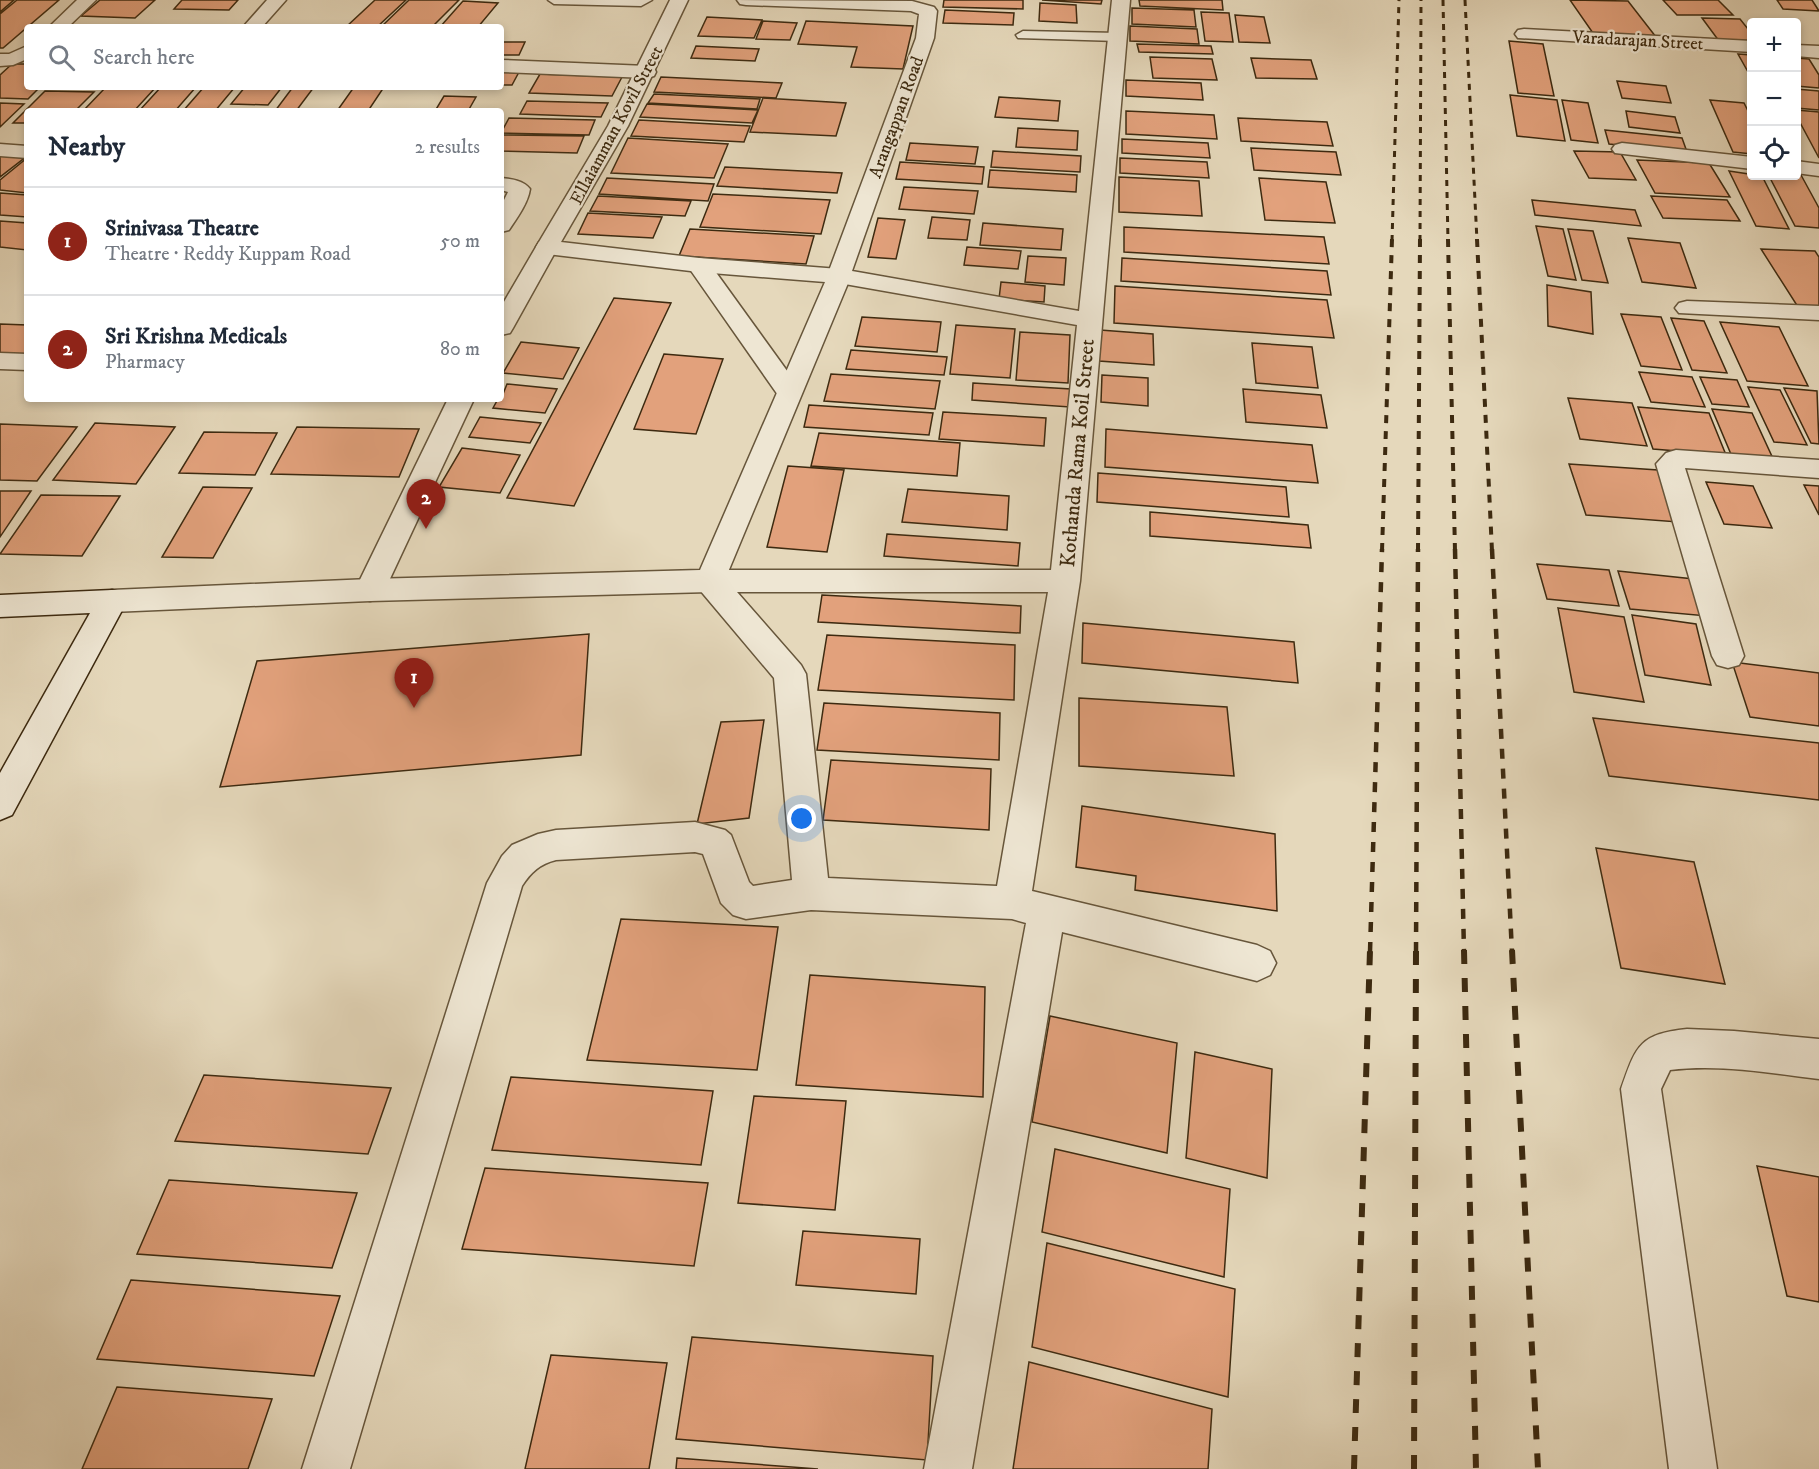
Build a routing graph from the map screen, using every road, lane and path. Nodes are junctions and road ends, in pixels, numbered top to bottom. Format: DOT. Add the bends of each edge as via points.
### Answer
graph roads {
  1 [pos="87,0"];
  2 [pos="277,0"];
  3 [pos="554,0"];
  4 [pos="646,0"];
  5 [pos="679,0"];
  6 [pos="746,0"];
  7 [pos="1121,0"];
  8 [pos="61,24"];
  9 [pos="255,24"];
  10 [pos="1524,34"];
  11 [pos="1023,35"];
  12 [pos="1118,37"];
  13 [pos="1747,47"];
  14 [pos="1801,50"];
  15 [pos="1819,52"];
  16 [pos="24,54"];
  17 [pos="0,60"];
  18 [pos="504,66"];
  19 [pos="647,72"];
  20 [pos="1622,149"];
  21 [pos="0,150"];
  22 [pos="24,152"];
  23 [pos="1747,162"];
  24 [pos="1801,168"];
  25 [pos="1819,170"];
  26 [pos="504,184"];
  27 [pos="504,220"];
  28 [pos="547,247"];
  29 [pos="699,265"];
  30 [pos="838,276"];
  31 [pos="1687,308"];
  32 [pos="1819,313"];
  33 [pos="1089,320"];
  34 [pos="504,323"];
  35 [pos="0,360"];
  36 [pos="24,362"];
  37 [pos="789,392"];
  38 [pos="460,402"];
  39 [pos="1819,468"];
  40 [pos="1065,581"];
  41 [pos="710,582"];
  42 [pos="370,590"];
  43 [pos="112,601"];
  44 [pos="0,606"];
  45 [pos="1728,656"];
  46 [pos="0,805"];
  47 [pos="811,894"];
  48 [pos="1030,907"];
  49 [pos="1257,963"];
  50 [pos="1819,1059"];
  51 [pos="326,1469"];
  52 [pos="948,1469"];
  53 [pos="1693,1469"];
  1 -- 8 [label="street"];
  2 -- 9 [label="street"];
  3 -- 4 [label="lane"];
  5 -- 19 [label="street, Ellaiamman Kovil Street"];
  6 -- 30 [label="street, Arangappan Road" via="912,6 928,11 925,38"];
  7 -- 12 [label="street, Kothanda Rama Koil Street"];
  10 -- 13 [label="street, Varadarajan Street"];
  11 -- 12 [label="lane"];
  12 -- 33 [label="street, Kothanda Rama Koil Street"];
  14 -- 15 [label="street"];
  16 -- 17 [label="street"];
  18 -- 19 [label="street"];
  19 -- 28 [label="street, Ellaiamman Kovil Street" via="585,188"];
  20 -- 23 [label="street"];
  21 -- 22 [label="street"];
  24 -- 25 [label="street"];
  26 -- 27 [label="street" via="519,189"];
  28 -- 29 [label="street"];
  28 -- 34 [label="street, Ellaiamman Kovil Street"];
  29 -- 30 [label="street"];
  29 -- 37 [label="street"];
  30 -- 33 [label="street"];
  30 -- 37 [label="street, Arangappan Road"];
  31 -- 32 [label="street"];
  33 -- 40 [label="street, Kothanda Rama Koil Street"];
  35 -- 36 [label="street"];
  37 -- 41 [label="street, Arangappan Road"];
  38 -- 42 [label="street"];
  39 -- 45 [label="street" via="1687,459 1676,459 1670,464"];
  40 -- 41 [label="street"];
  40 -- 48 [label="street, Kothanda Rama Koil Street"];
  41 -- 42 [label="street"];
  41 -- 47 [label="street" via="790,674"];
  42 -- 43 [label="street"];
  43 -- 44 [label="street"];
  43 -- 46 [label="street"];
  47 -- 48 [label="street"];
  47 -- 51 [label="street" via="746,903 734,892 718,846 704,838 556,845 525,855 512,869"];
  48 -- 49 [label="street"];
  48 -- 52 [label="street, Kothanda Rama Koil Street"];
  50 -- 53 [label="street" via="1673,1048 1657,1055 1641,1089"];
}
